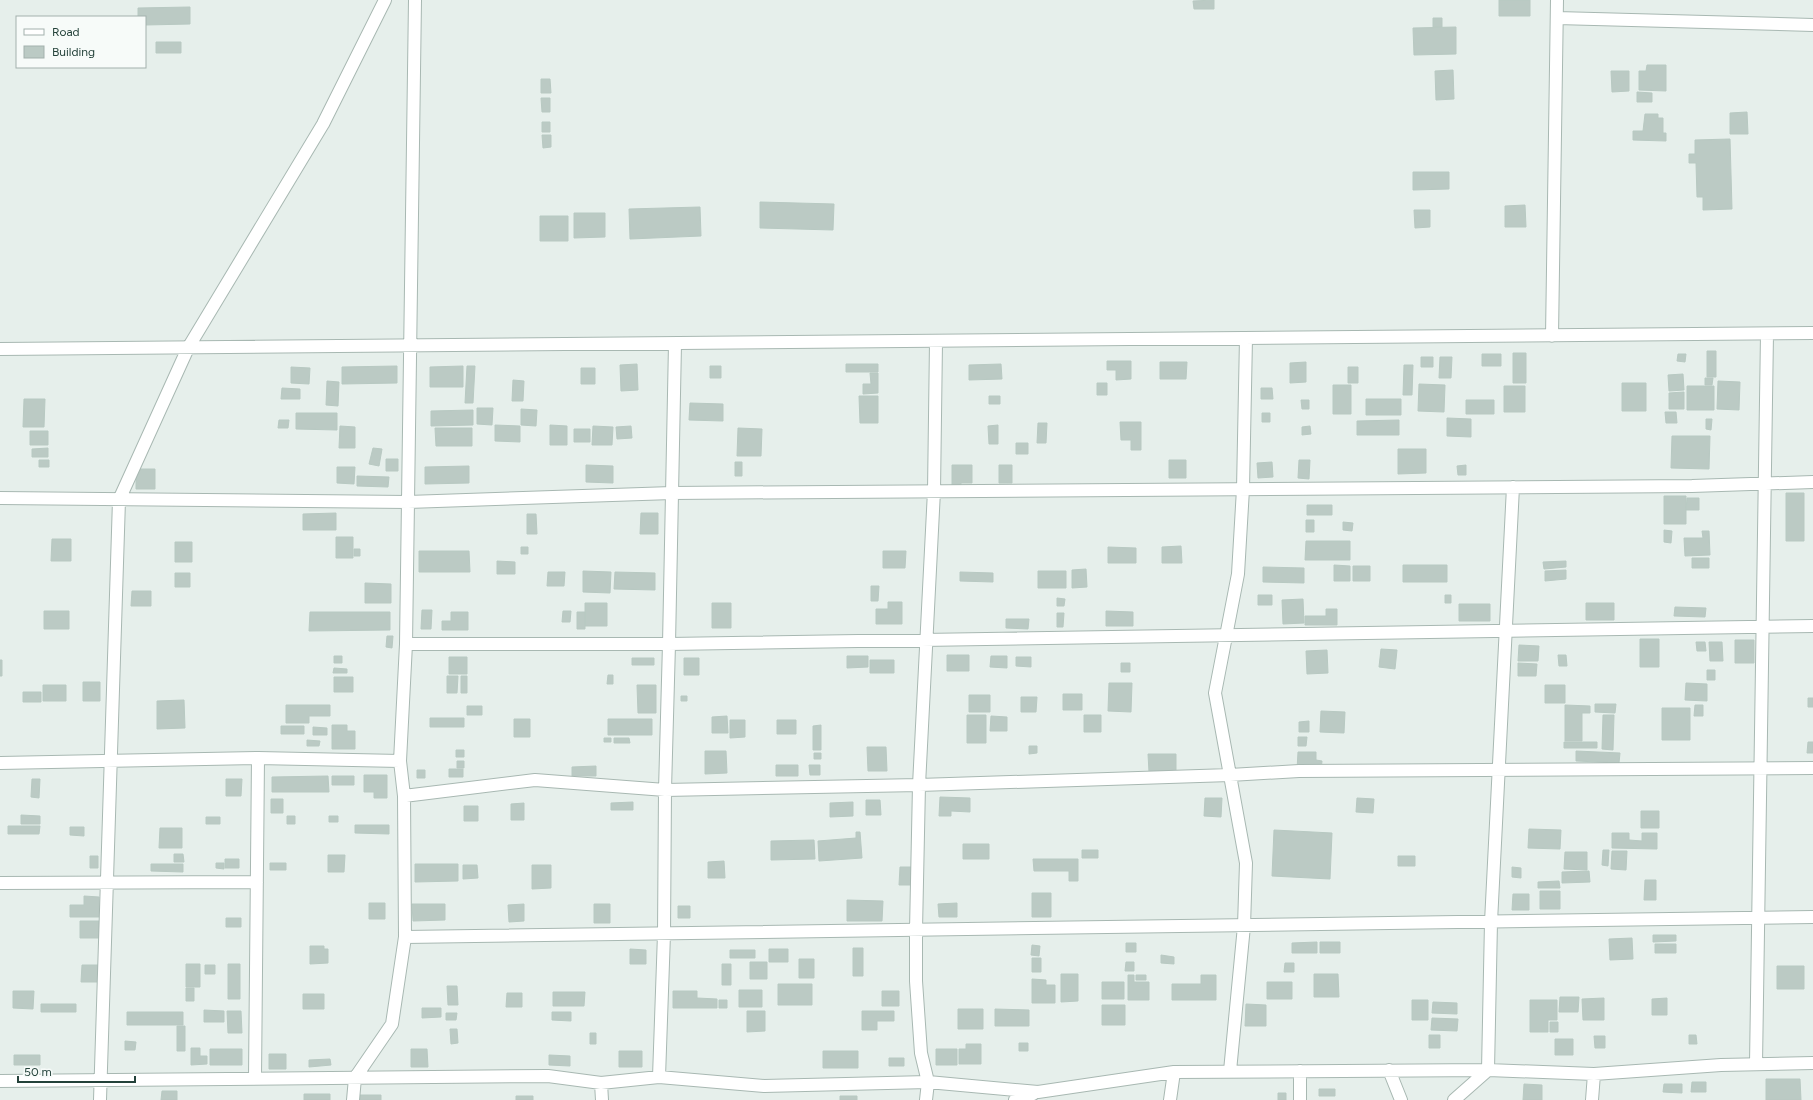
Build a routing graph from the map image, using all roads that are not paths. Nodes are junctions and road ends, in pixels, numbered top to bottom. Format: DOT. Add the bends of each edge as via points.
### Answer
graph roads {
  1 [pos="385,0"];
  2 [pos="415,0"];
  3 [pos="1557,0"];
  4 [pos="1557,18"];
  5 [pos="1813,25"];
  6 [pos="1813,333"];
  7 [pos="1767,334"];
  8 [pos="1552,336"];
  9 [pos="1246,338"];
  10 [pos="936,342"];
  11 [pos="411,344"];
  12 [pos="675,344"];
  13 [pos="188,348"];
  14 [pos="0,349"];
  15 [pos="1813,482"];
  16 [pos="1765,483"];
  17 [pos="1513,487"];
  18 [pos="1243,489"];
  19 [pos="934,491"];
  20 [pos="672,493"];
  21 [pos="0,498"];
  22 [pos="119,500"];
  23 [pos="408,502"];
  24 [pos="1763,626"];
  25 [pos="1813,626"];
  26 [pos="1506,629"];
  27 [pos="1226,635"];
  28 [pos="927,639"];
  29 [pos="406,644"];
  30 [pos="669,644"];
  31 [pos="258,758"];
  32 [pos="111,761"];
  33 [pos="400,761"];
  34 [pos="0,763"];
  35 [pos="1761,768"];
  36 [pos="1813,768"];
  37 [pos="1499,769"];
  38 [pos="1230,775"];
  39 [pos="919,786"];
  40 [pos="665,790"];
  41 [pos="404,796"];
  42 [pos="257,882"];
  43 [pos="0,883"];
  44 [pos="107,883"];
  45 [pos="1813,917"];
  46 [pos="1758,918"];
  47 [pos="1491,922"];
  48 [pos="1244,926"];
  49 [pos="916,930"];
  50 [pos="664,934"];
  51 [pos="405,937"];
  52 [pos="1813,1062"];
  53 [pos="1756,1064"];
  54 [pos="1390,1070"];
  55 [pos="1488,1070"];
  56 [pos="1300,1071"];
  57 [pos="1174,1072"];
  58 [pos="1230,1072"];
  59 [pos="1594,1074"];
  60 [pos="659,1077"];
  61 [pos="256,1078"];
  62 [pos="355,1078"];
  63 [pos="102,1080"];
  64 [pos="0,1081"];
  65 [pos="928,1082"];
  66 [pos="601,1083"];
  67 [pos="1036,1096"];
  68 [pos="100,1100"];
  69 [pos="354,1100"];
  70 [pos="602,1100"];
  71 [pos="926,1100"];
  72 [pos="1015,1100"];
  73 [pos="1170,1100"];
  74 [pos="1300,1100"];
  75 [pos="1401,1100"];
  76 [pos="1454,1100"];
  77 [pos="1592,1100"];
  1 -- 13 [label="street" via="323,124"];
  2 -- 11 [label="street"];
  3 -- 4 [label="street"];
  4 -- 5 [label="street"];
  4 -- 8 [label="street"];
  6 -- 7 [label="street"];
  7 -- 8 [label="street"];
  7 -- 16 [label="street"];
  8 -- 9 [label="street"];
  9 -- 10 [label="street"];
  9 -- 18 [label="street"];
  10 -- 12 [label="street"];
  10 -- 19 [label="street"];
  11 -- 12 [label="street"];
  11 -- 13 [label="street"];
  11 -- 23 [label="street"];
  12 -- 20 [label="street"];
  13 -- 14 [label="street"];
  13 -- 22 [label="street"];
  15 -- 16 [label="street"];
  16 -- 17 [label="street"];
  16 -- 24 [label="street"];
  17 -- 18 [label="street"];
  17 -- 26 [label="street"];
  18 -- 19 [label="street"];
  18 -- 27 [label="street" via="1238,574"];
  19 -- 20 [label="street"];
  19 -- 28 [label="street"];
  20 -- 23 [label="street"];
  20 -- 30 [label="street"];
  21 -- 22 [label="street"];
  22 -- 23 [label="street"];
  22 -- 32 [label="street"];
  23 -- 29 [label="street"];
  24 -- 25 [label="street"];
  24 -- 26 [label="street"];
  24 -- 35 [label="street"];
  26 -- 27 [label="street"];
  26 -- 37 [label="street"];
  27 -- 28 [label="street"];
  27 -- 38 [label="street" via="1215,693"];
  28 -- 30 [label="street"];
  28 -- 39 [label="street"];
  29 -- 30 [label="street"];
  29 -- 33 [label="street"];
  30 -- 40 [label="street"];
  31 -- 32 [label="street"];
  31 -- 33 [label="street"];
  31 -- 42 [label="street"];
  32 -- 34 [label="street"];
  32 -- 44 [label="street"];
  33 -- 41 [label="street"];
  35 -- 36 [label="street"];
  35 -- 37 [label="street"];
  35 -- 46 [label="street"];
  37 -- 38 [label="street" via="1300,771"];
  37 -- 47 [label="street"];
  38 -- 39 [label="street"];
  38 -- 48 [label="street" via="1246,863"];
  39 -- 40 [label="street"];
  39 -- 49 [label="street"];
  40 -- 41 [label="street" via="535,780"];
  40 -- 50 [label="street"];
  41 -- 51 [label="street"];
  42 -- 44 [label="street"];
  42 -- 61 [label="street"];
  43 -- 44 [label="street"];
  44 -- 63 [label="street"];
  45 -- 46 [label="street"];
  46 -- 47 [label="street"];
  46 -- 53 [label="street"];
  47 -- 48 [label="street"];
  47 -- 55 [label="street"];
  48 -- 49 [label="street"];
  48 -- 58 [label="street"];
  49 -- 50 [label="street"];
  49 -- 65 [label="street" via="916,982 921,1052"];
  50 -- 51 [label="street"];
  50 -- 60 [label="street"];
  51 -- 62 [label="street" via="392,1024"];
  52 -- 53 [label="street"];
  53 -- 59 [label="street"];
  54 -- 55 [label="street"];
  54 -- 56 [label="street"];
  54 -- 75 [label="street"];
  55 -- 59 [label="street"];
  55 -- 76 [label="street"];
  56 -- 58 [label="street"];
  56 -- 74 [label="street"];
  57 -- 58 [label="street"];
  57 -- 67 [label="street"];
  57 -- 73 [label="street"];
  59 -- 77 [label="street"];
  60 -- 65 [label="street" via="764,1086"];
  60 -- 66 [label="street"];
  61 -- 62 [label="street"];
  61 -- 63 [label="street"];
  62 -- 66 [label="street" via="548,1076"];
  62 -- 69 [label="street"];
  63 -- 64 [label="street"];
  63 -- 68 [label="street"];
  65 -- 67 [label="street"];
  65 -- 71 [label="street"];
  66 -- 70 [label="street"];
  67 -- 72 [label="street"];
}
